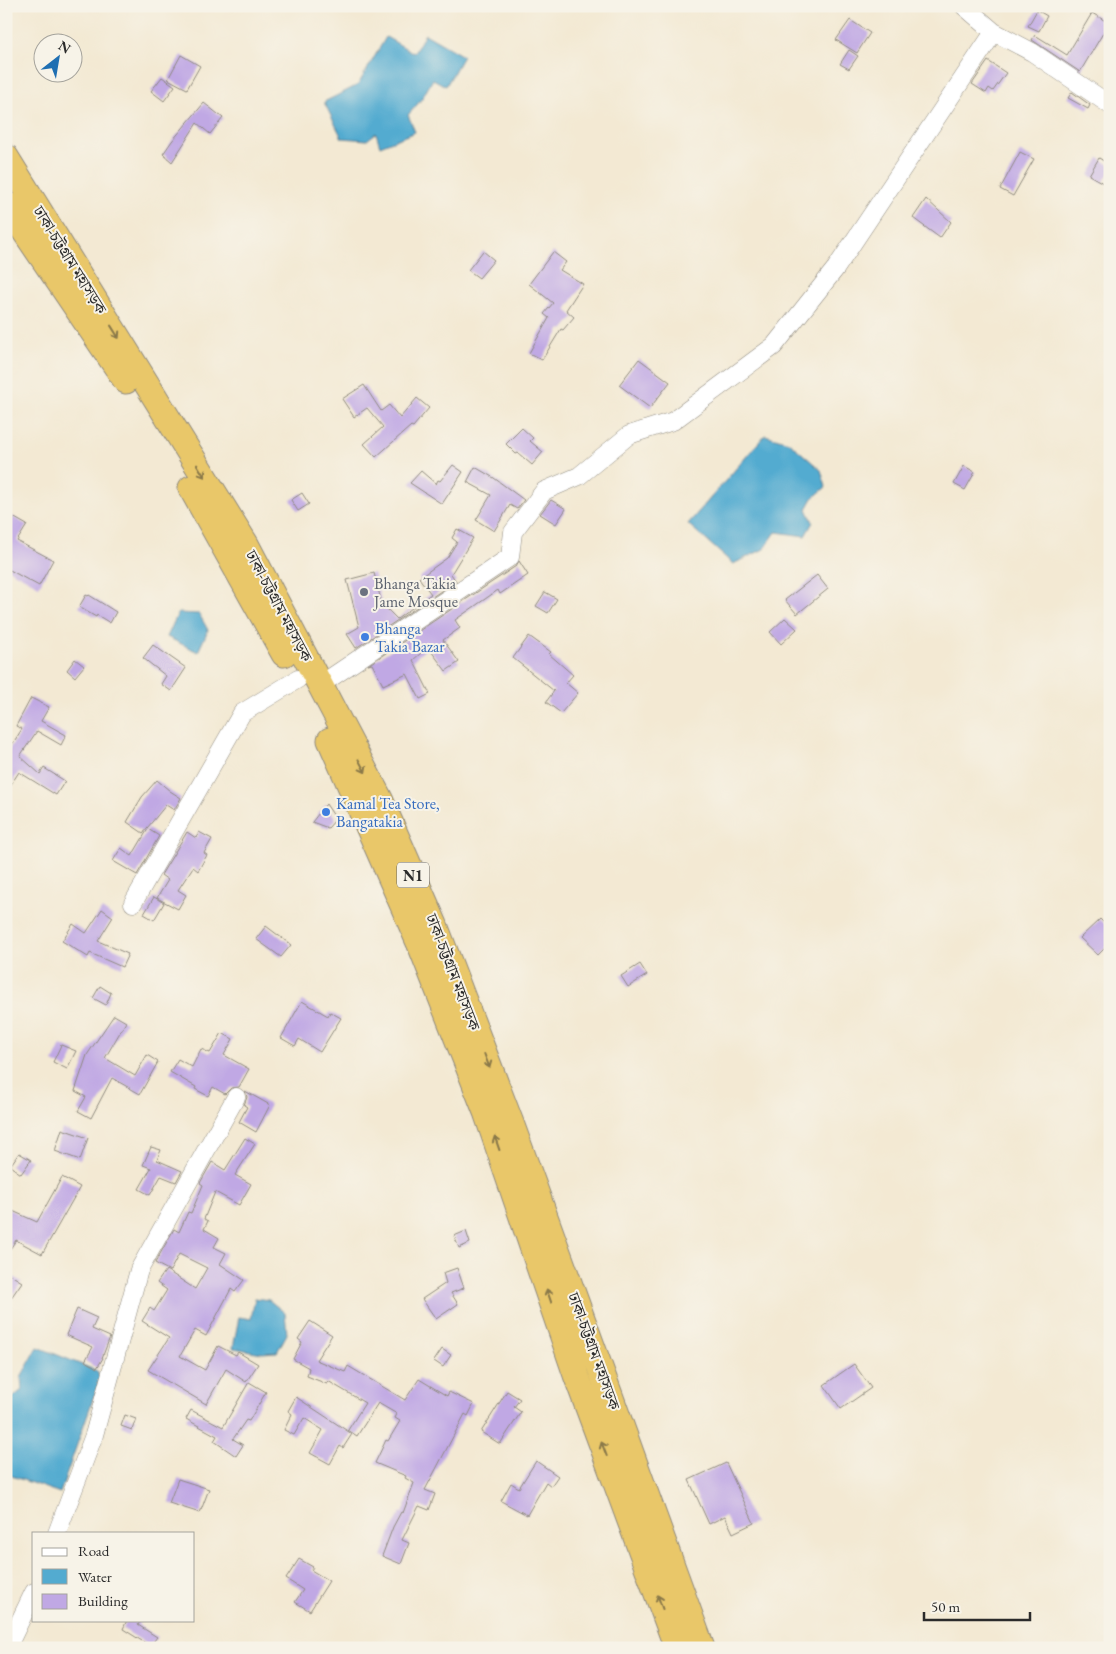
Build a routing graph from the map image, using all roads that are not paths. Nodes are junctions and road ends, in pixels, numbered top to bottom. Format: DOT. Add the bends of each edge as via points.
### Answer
graph roads {
  1 [pos="964,6"];
  2 [pos="994,32"];
  3 [pos="1110,105"];
  4 [pos="6,157"];
  5 [pos="6,204"];
  6 [pos="309,682"];
  7 [pos="133,903"];
  8 [pos="236,1097"];
  9 [pos="58,1532"];
  10 [pos="32,1596"];
  11 [pos="7,1648"];
  12 [pos="677,1648"];
  13 [pos="702,1648"];
  1 -- 2 [label="street"];
  2 -- 3 [label="street" via="1032,52"];
  2 -- 6 [label="street" via="836,268 774,346 673,421 628,435 579,476 544,491 513,532 510,557"];
  4 -- 6 [label="highway, ঢাকা-চট্টগ্রাম মহাসড়ক / N1, one-way" via="246,544"];
  5 -- 6 [label="highway, ঢাকা-চট্টগ্রাম মহাসড়ক / N1" via="141,403"];
  6 -- 7 [label="street" via="242,713"];
  12 -- 6 [label="highway, ঢাকা-চট্টগ্রাম মহাসড়ক / N1, one-way" via="576,1375 486,1112 421,947"];
  6 -- 13 [label="highway, ঢাকা-চট্টগ্রাম মহাসড়ক / N1, one-way" via="380,799 435,925 511,1123"];
  8 -- 9 [label="street" via="139,1270 94,1435"];
  10 -- 11 [label="street"];
}
